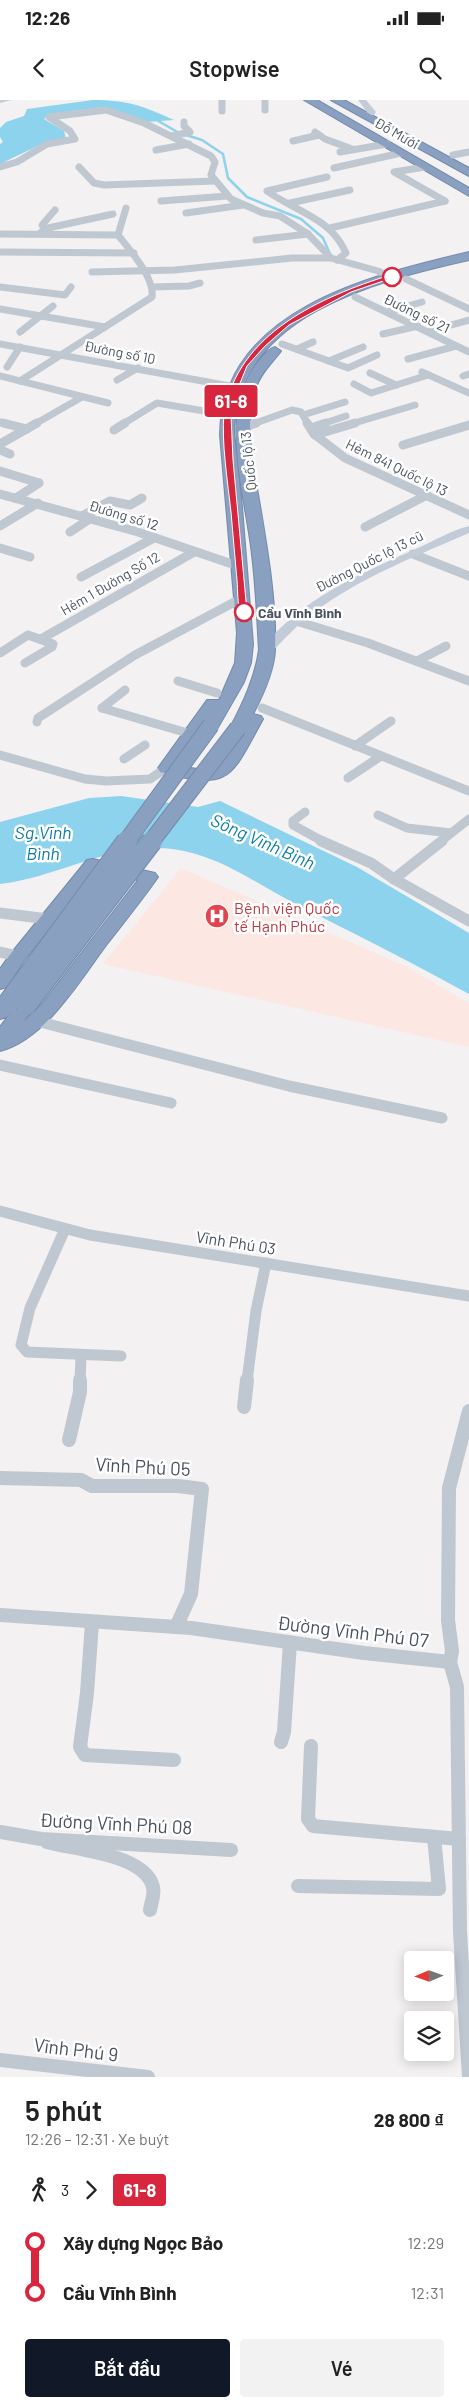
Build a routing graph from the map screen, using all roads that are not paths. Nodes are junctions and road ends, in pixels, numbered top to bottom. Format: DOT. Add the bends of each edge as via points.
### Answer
graph roads {
  1 [pos="7,100"];
  2 [pos="222,100"];
  3 [pos="309,100"];
  4 [pos="0,101"];
  5 [pos="264,102"];
  6 [pos="335,102"];
  7 [pos="265,110"];
  8 [pos="222,111"];
  9 [pos="364,112"];
  10 [pos="339,117"];
  11 [pos="184,122"];
  12 [pos="174,136"];
  13 [pos="292,141"];
  14 [pos="189,144"];
  15 [pos="387,144"];
  16 [pos="156,150"];
  17 [pos="353,150"];
  18 [pos="340,152"];
  19 [pos="469,152"];
  20 [pos="402,153"];
  21 [pos="453,155"];
  22 [pos="427,157"];
  23 [pos="469,163"];
  24 [pos="0,167"];
  25 [pos="79,167"];
  26 [pos="334,168"];
  27 [pos="469,171"];
  28 [pos="327,177"];
  29 [pos="215,181"];
  30 [pos="104,184"];
  31 [pos="469,184"];
  32 [pos="350,190"];
  33 [pos="135,192"];
  34 [pos="469,193"];
  35 [pos="228,196"];
  36 [pos="161,201"];
  37 [pos="290,203"];
  38 [pos="244,205"];
  39 [pos="126,208"];
  40 [pos="55,210"];
  41 [pos="186,213"];
  42 [pos="113,214"];
  43 [pos="330,228"];
  44 [pos="46,230"];
  45 [pos="0,234"];
  46 [pos="39,234"];
  47 [pos="308,234"];
  48 [pos="118,235"];
  49 [pos="256,240"];
  50 [pos="0,252"];
  51 [pos="134,254"];
  52 [pos="469,256"];
  53 [pos="334,259"];
  54 [pos="469,264"];
  55 [pos="92,272"];
  56 [pos="145,272"];
  57 [pos="390,277"];
  58 [pos="408,279"];
  59 [pos="200,283"];
  60 [pos="0,287"];
  61 [pos="71,287"];
  62 [pos="152,287"];
  63 [pos="355,297"];
  64 [pos="422,302"];
  65 [pos="53,306"];
  66 [pos="0,309"];
  67 [pos="469,309"];
  68 [pos="387,312"];
  69 [pos="40,316"];
  70 [pos="469,320"];
  71 [pos="418,326"];
  72 [pos="105,328"];
  73 [pos="429,331"];
  74 [pos="20,332"];
  75 [pos="384,334"];
  76 [pos="313,342"];
  77 [pos="0,344"];
  78 [pos="282,344"];
  79 [pos="456,346"];
  80 [pos="20,347"];
  81 [pos="362,347"];
  82 [pos="297,350"];
  83 [pos="469,352"];
  84 [pos="64,354"];
  85 [pos="377,355"];
  86 [pos="408,358"];
  87 [pos="329,362"];
  88 [pos="7,368"];
  89 [pos="138,368"];
  90 [pos="370,373"];
  91 [pos="0,376"];
  92 [pos="17,380"];
  93 [pos="117,380"];
  94 [pos="354,384"];
  95 [pos="396,385"];
  96 [pos="0,387"];
  97 [pos="235,388"];
  98 [pos="364,390"];
  99 [pos="352,393"];
  100 [pos="469,393"];
  101 [pos="82,397"];
  102 [pos="345,402"];
  103 [pos="108,403"];
  104 [pos="415,405"];
  105 [pos="228,415"];
  106 [pos="303,415"];
  107 [pos="346,416"];
  108 [pos="0,422"];
  109 [pos="469,425"];
  110 [pos="244,427"];
  111 [pos="27,429"];
  112 [pos="114,430"];
  113 [pos="313,431"];
  114 [pos="0,444"];
  115 [pos="403,446"];
  116 [pos="0,450"];
  117 [pos="10,454"];
  118 [pos="0,471"];
  119 [pos="0,494"];
  120 [pos="428,495"];
  121 [pos="16,498"];
  122 [pos="142,498"];
  123 [pos="38,503"];
  124 [pos="469,515"];
  125 [pos="86,517"];
  126 [pos="0,526"];
  127 [pos="365,528"];
  128 [pos="469,529"];
  129 [pos="70,532"];
  130 [pos="154,538"];
  131 [pos="0,548"];
  132 [pos="194,552"];
  133 [pos="413,554"];
  134 [pos="30,557"];
  135 [pos="238,566"];
  136 [pos="469,576"];
  137 [pos="80,577"];
  138 [pos="242,598"];
  139 [pos="296,621"];
  140 [pos="41,638"];
  141 [pos="446,646"];
  142 [pos="0,653"];
  143 [pos="244,654"];
  144 [pos="266,655"];
  145 [pos="417,661"];
  146 [pos="25,663"];
  147 [pos="469,668"];
  148 [pos="456,676"];
  149 [pos="178,681"];
  150 [pos="469,681"];
  151 [pos="125,690"];
  152 [pos="217,693"];
  153 [pos="262,708"];
  154 [pos="391,721"];
  155 [pos="37,722"];
  156 [pos="191,734"];
  157 [pos="145,745"];
  158 [pos="355,746"];
  159 [pos="0,754"];
  160 [pos="380,756"];
  161 [pos="124,759"];
  162 [pos="166,768"];
  163 [pos="348,778"];
  164 [pos="469,791"];
  165 [pos="305,812"];
  166 [pos="378,815"];
  167 [pos="469,819"];
  168 [pos="451,833"];
  169 [pos="394,879"];
  170 [pos="0,913"];
  171 [pos="48,919"];
  172 [pos="469,921"];
  173 [pos="0,952"];
  174 [pos="18,956"];
  175 [pos="0,983"];
  176 [pos="18,1011"];
  177 [pos="0,1040"];
  178 [pos="0,1045"];
  179 [pos="0,1065"];
  180 [pos="171,1103"];
  181 [pos="442,1118"];
  182 [pos="0,1211"];
  183 [pos="65,1229"];
  184 [pos="266,1263"];
  185 [pos="469,1296"];
  186 [pos="81,1356"];
  187 [pos="121,1356"];
  188 [pos="244,1406"];
  189 [pos="469,1411"];
  190 [pos="69,1440"];
  191 [pos="0,1478"];
  192 [pos="0,1616"];
  193 [pos="92,1623"];
  194 [pos="176,1627"];
  195 [pos="290,1643"];
  196 [pos="450,1662"];
  197 [pos="281,1742"];
  198 [pos="311,1746"];
  199 [pos="174,1760"];
  200 [pos="0,1832"];
  201 [pos="434,1837"];
  202 [pos="41,1839"];
  203 [pos="459,1839"];
  204 [pos="231,1850"];
  205 [pos="298,1886"];
  206 [pos="150,1910"];
  207 [pos="0,2060"];
  208 [pos="102,2074"];
  209 [pos="148,2077"];
  210 [pos="469,2077"];
  1 -- 4 [label="street"];
  2 -- 8 [label="street"];
  3 -- 10 [label="highway, Đỗ Mười"];
  5 -- 7 [label="street"];
  6 -- 9 [label="highway, Đỗ Mười"];
  6 -- 9 [label="highway, Đỗ Mười"];
  6 -- 10 [label="highway"];
  9 -- 10 [label="highway"];
  9 -- 21 [label="highway, Đỗ Mười"];
  9 -- 22 [label="highway, Đỗ Mười" via="379,119"];
  9 -- 22 [label="highway, Đỗ Mười" via="361,124"];
  10 -- 15 [label="highway, Đỗ Mười"];
  11 -- 12 [label="street" via="190,132"];
  12 -- 14 [label="street"];
  12 -- 24 [label="street" via="104,110 49,117 73,133 75,140 47,144 17,162"];
  13 -- 17 [label="street" via="317,134"];
  14 -- 16 [label="street"];
  14 -- 29 [label="street" via="215,162 211,175"];
  15 -- 17 [label="street"];
  15 -- 20 [label="highway, Đỗ Mười"];
  17 -- 18 [label="street"];
  19 -- 21 [label="street"];
  20 -- 22 [label="highway, Đỗ Mười"];
  20 -- 26 [label="street"];
  21 -- 23 [label="highway, Đỗ Mười"];
  22 -- 27 [label="highway"];
  22 -- 31 [label="highway"];
  22 -- 34 [label="highway, Đỗ Mười"];
  22 -- 43 [label="street" via="394,172 445,201"];
  25 -- 30 [label="street" via="94,183"];
  28 -- 37 [label="street" via="267,191"];
  29 -- 30 [label="street"];
  29 -- 35 [label="street"];
  30 -- 33 [label="street" via="103,192"];
  32 -- 37 [label="street"];
  35 -- 36 [label="street"];
  35 -- 38 [label="street"];
  37 -- 43 [label="street"];
  38 -- 41 [label="street"];
  38 -- 47 [label="street" via="280,216"];
  39 -- 48 [label="street"];
  40 -- 44 [label="street" via="43,222"];
  42 -- 44 [label="street"];
  43 -- 53 [label="street" via="346,253"];
  44 -- 46 [label="street"];
  45 -- 46 [label="street"];
  46 -- 48 [label="street"];
  47 -- 49 [label="street"];
  47 -- 53 [label="street"];
  48 -- 51 [label="street"];
  50 -- 51 [label="street"];
  51 -- 56 [label="street"];
  52 -- 57 [label="highway, Quốc lộ 13"];
  53 -- 56 [label="street" via="298,257"];
  53 -- 57 [label="street"];
  54 -- 58 [label="highway, Quốc lộ 13"];
  55 -- 56 [label="street"];
  56 -- 62 [label="street"];
  57 -- 97 [label="highway, Quốc lộ 13" via="349,290 287,324 244,366"];
  58 -- 63 [label="highway, Quốc lộ 13"];
  58 -- 67 [label="street"];
  59 -- 62 [label="street"];
  60 -- 61 [label="street" via="65,295"];
  62 -- 72 [label="street" via="152,297"];
  63 -- 68 [label="street, Đường số 21"];
  63 -- 78 [label="highway, Quốc lộ 13" via="300,327"];
  64 -- 68 [label="street"];
  65 -- 69 [label="street"];
  66 -- 69 [label="street"];
  68 -- 71 [label="street, Đường số 21"];
  69 -- 72 [label="street"];
  69 -- 74 [label="street"];
  70 -- 73 [label="street"];
  71 -- 73 [label="street, Đường số 21"];
  71 -- 75 [label="street"];
  72 -- 84 [label="street"];
  73 -- 79 [label="street, Đường số 21"];
  76 -- 82 [label="street"];
  77 -- 80 [label="street, Đường số 10"];
  78 -- 82 [label="street"];
  78 -- 110 [label="highway, Quốc lộ 13" via="261,366 249,387"];
  79 -- 83 [label="street, Đường số 21"];
  79 -- 86 [label="street"];
  80 -- 84 [label="street, Đường số 10"];
  80 -- 88 [label="street"];
  81 -- 87 [label="street"];
  82 -- 87 [label="street"];
  84 -- 89 [label="street, Đường số 10"];
  84 -- 92 [label="street"];
  85 -- 87 [label="street" via="348,368"];
  89 -- 93 [label="street"];
  89 -- 97 [label="street, Đường số 10"];
  90 -- 95 [label="street"];
  91 -- 92 [label="street"];
  92 -- 96 [label="street"];
  92 -- 101 [label="street"];
  94 -- 98 [label="street"];
  95 -- 98 [label="street" via="371,393"];
  95 -- 100 [label="street" via="424,373"];
  97 -- 105 [label="highway, Quốc lộ 13"];
  98 -- 99 [label="street"];
  101 -- 103 [label="street"];
  101 -- 111 [label="street"];
  102 -- 106 [label="street"];
  104 -- 113 [label="street"];
  105 -- 112 [label="street" via="157,403"];
  105 -- 135 [label="highway, Quốc lộ 13"];
  106 -- 110 [label="street" via="292,410"];
  106 -- 113 [label="street, Hẻm 841 Quốc lộ 13"];
  107 -- 113 [label="street"];
  108 -- 111 [label="street"];
  109 -- 115 [label="street"];
  110 -- 144 [label="highway, Quốc lộ 13" via="258,541"];
  111 -- 114 [label="street"];
  113 -- 120 [label="street, Hẻm 841 Quốc lộ 13" via="327,446 346,458"];
  116 -- 117 [label="street"];
  118 -- 121 [label="street" via="39,483"];
  119 -- 121 [label="street, Đường số 12"];
  120 -- 124 [label="street, Hẻm 841 Quốc lộ 13"];
  120 -- 127 [label="street"];
  121 -- 123 [label="street, Đường số 12"];
  122 -- 125 [label="street" via="130,506 110,502"];
  123 -- 125 [label="street, Đường số 12"];
  123 -- 126 [label="street"];
  125 -- 129 [label="street"];
  125 -- 130 [label="street, Đường số 12"];
  128 -- 133 [label="street, Đường Quốc lộ 13 cũ"];
  130 -- 132 [label="street, Đường số 12"];
  130 -- 137 [label="street"];
  131 -- 134 [label="street"];
  132 -- 135 [label="street, Đường số 12"];
  132 -- 140 [label="street, Hẻm 1 Đường Số 12"];
  133 -- 136 [label="street"];
  133 -- 139 [label="street, Đường Quốc lộ 13 cũ" via="320,602"];
  135 -- 138 [label="highway, Quốc lộ 13"];
  138 -- 143 [label="highway, Quốc lộ 13"];
  138 -- 155 [label="street" via="116,666 38,718"];
  139 -- 144 [label="street, Đường Quốc lộ 13 cũ"];
  139 -- 145 [label="street"];
  140 -- 142 [label="street, Hẻm 1 Đường Số 12" via="28,635"];
  140 -- 146 [label="street" via="53,644 52,647"];
  141 -- 145 [label="street"];
  143 -- 152 [label="highway" via="231,662"];
  143 -- 176 [label="highway, Quốc lộ 13, bridge" via="227,701"];
  144 -- 153 [label="highway" via="268,673"];
  144 -- 176 [label="highway, Quốc lộ 13, bridge" via="253,699 238,728"];
  145 -- 148 [label="street"];
  147 -- 148 [label="street"];
  148 -- 150 [label="street"];
  149 -- 152 [label="street"];
  151 -- 156 [label="street" via="102,708"];
  152 -- 156 [label="highway"];
  153 -- 158 [label="street"];
  153 -- 162 [label="highway" via="227,768 220,774 205,776"];
  154 -- 158 [label="street"];
  156 -- 162 [label="highway"];
  157 -- 161 [label="street"];
  158 -- 160 [label="street"];
  159 -- 162 [label="street" via="106,782 150,779"];
  160 -- 163 [label="street"];
  160 -- 164 [label="street"];
  165 -- 169 [label="street" via="293,824 371,863"];
  166 -- 168 [label="street" via="408,828 439,828"];
  167 -- 168 [label="street"];
  168 -- 169 [label="street"];
  169 -- 172 [label="street"];
  170 -- 171 [label="street"];
  171 -- 174 [label="highway"];
  171 -- 176 [label="highway" via="93,864 149,877 90,957"];
  173 -- 174 [label="street"];
  174 -- 175 [label="highway"];
  176 -- 177 [label="highway"];
  176 -- 178 [label="highway"];
  176 -- 181 [label="street" via="200,1064"];
  179 -- 180 [label="street"];
  182 -- 183 [label="street, Vĩnh Phú 03"];
  183 -- 184 [label="street, Vĩnh Phú 03"];
  183 -- 186 [label="street" via="30,1308 21,1345 27,1352"];
  184 -- 185 [label="street, Vĩnh Phú 03"];
  184 -- 188 [label="street" via="256,1311"];
  186 -- 187 [label="street"];
  186 -- 190 [label="street" via="80,1392"];
  189 -- 196 [label="street, Đường Vĩnh Phú 07" via="449,1488"];
  191 -- 194 [label="street, Vĩnh Phú 05" via="81,1480 92,1486 202,1489 191,1594"];
  192 -- 193 [label="street, Đường Vĩnh Phú 07"];
  193 -- 194 [label="street, Đường Vĩnh Phú 07"];
  193 -- 199 [label="street" via="80,1747 85,1755"];
  194 -- 195 [label="street, Đường Vĩnh Phú 07"];
  195 -- 196 [label="street, Đường Vĩnh Phú 07"];
  195 -- 197 [label="street"];
  196 -- 203 [label="street" via="458,1688"];
  198 -- 201 [label="street" via="308,1819 313,1826"];
  200 -- 202 [label="street, Đường Vĩnh Phú 08"];
  201 -- 203 [label="street"];
  201 -- 205 [label="street" via="439,1889"];
  202 -- 204 [label="street, Đường Vĩnh Phú 08"];
  202 -- 206 [label="street" via="59,1846 128,1860 146,1871 153,1887"];
  203 -- 210 [label="street" via="460,1932"];
  207 -- 208 [label="street, Vĩnh Phú 9"];
  208 -- 209 [label="street, Vĩnh Phú 9"];
}
